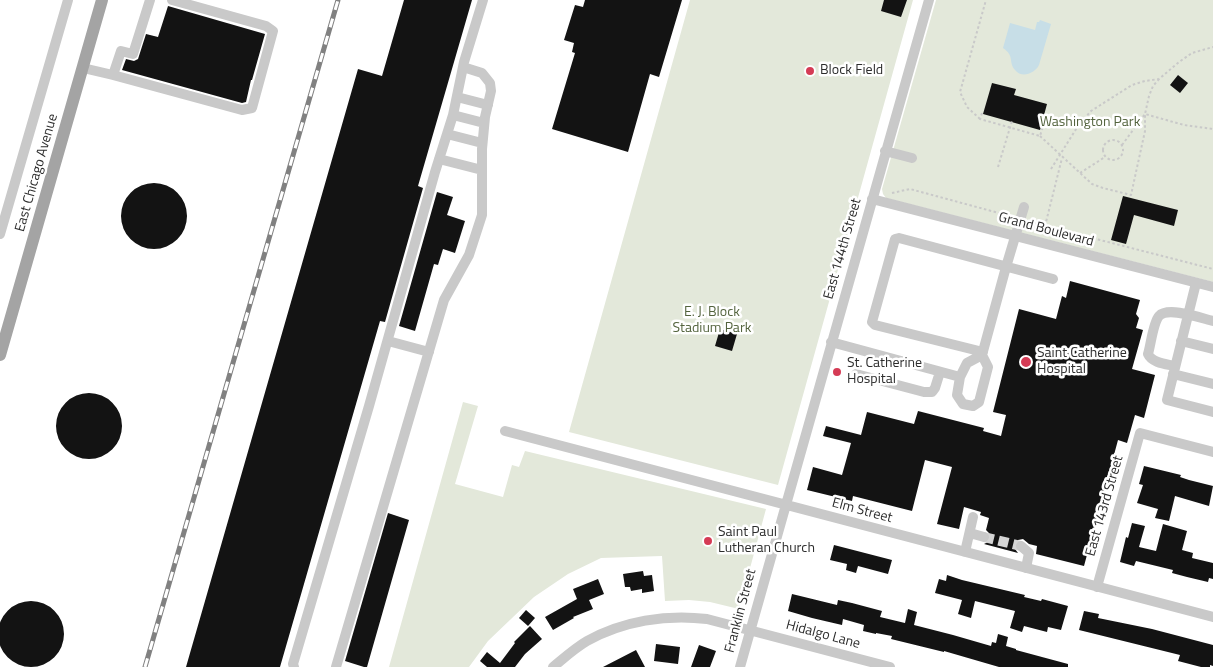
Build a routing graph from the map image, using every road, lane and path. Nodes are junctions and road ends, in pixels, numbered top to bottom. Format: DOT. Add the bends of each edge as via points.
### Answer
graph roads {
  1 [pos="68,0"];
  2 [pos="102,0"];
  3 [pos="150,0"];
  4 [pos="172,0"];
  5 [pos="483,0"];
  6 [pos="929,0"];
  7 [pos="986,0"];
  8 [pos="1213,47"];
  9 [pos="463,67"];
  10 [pos="83,68"];
  11 [pos="113,75"];
  12 [pos="1159,79"];
  13 [pos="457,97"];
  14 [pos="488,105"];
  15 [pos="982,113"];
  16 [pos="1145,114"];
  17 [pos="453,115"];
  18 [pos="980,118"];
  19 [pos="1045,120"];
  20 [pos="1012,121"];
  21 [pos="484,124"];
  22 [pos="1010,127"];
  23 [pos="1213,130"];
  24 [pos="447,134"];
  25 [pos="1040,136"];
  26 [pos="482,143"];
  27 [pos="1122,145"];
  28 [pos="885,151"];
  29 [pos="1061,156"];
  30 [pos="1105,156"];
  31 [pos="912,158"];
  32 [pos="439,159"];
  33 [pos="998,167"];
  34 [pos="1051,169"];
  35 [pos="482,170"];
  36 [pos="1080,173"];
  37 [pos="887,195"];
  38 [pos="872,199"];
  39 [pos="1024,207"];
  40 [pos="1020,219"];
  41 [pos="1045,226"];
  42 [pos="0,234"];
  43 [pos="1015,236"];
  44 [pos="1006,267"];
  45 [pos="1213,269"];
  46 [pos="1053,280"];
  47 [pos="1196,283"];
  48 [pos="1213,287"];
  49 [pos="1188,314"];
  50 [pos="1213,321"];
  51 [pos="388,341"];
  52 [pos="1181,341"];
  53 [pos="831,342"];
  54 [pos="1213,349"];
  55 [pos="429,352"];
  56 [pos="983,354"];
  57 [pos="0,355"];
  58 [pos="1174,370"];
  59 [pos="940,372"];
  60 [pos="856,374"];
  61 [pos="960,377"];
  62 [pos="1213,384"];
  63 [pos="1213,412"];
  64 [pos="504,431"];
  65 [pos="1213,452"];
  66 [pos="785,505"];
  67 [pos="973,517"];
  68 [pos="970,534"];
  69 [pos="984,537"];
  70 [pos="1020,546"];
  71 [pos="965,552"];
  72 [pos="1026,568"];
  73 [pos="1097,587"];
  74 [pos="1213,617"];
  75 [pos="750,630"];
  76 [pos="294,667"];
  77 [pos="336,667"];
  78 [pos="553,667"];
  79 [pos="740,667"];
  80 [pos="890,667"];
  1 -- 42 [label="street"];
  2 -- 10 [label="main road, East Chicago Avenue"];
  3 -- 11 [label="street" via="134,54 121,50"];
  4 -- 11 [label="street" via="266,26 273,31 252,108 242,110"];
  5 -- 9 [label="street"];
  6 -- 28 [label="street, East 144th Street"];
  7 -- 18 [label="path" via="960,92 967,107"];
  8 -- 12 [label="path" via="1185,57"];
  9 -- 13 [label="street"];
  9 -- 14 [label="street" via="482,73 490,83"];
  10 -- 11 [label="street"];
  10 -- 57 [label="main road, East Chicago Avenue"];
  12 -- 16 [label="path" via="1151,90"];
  12 -- 29 [label="path" via="1132,85 1091,111"];
  13 -- 14 [label="street"];
  13 -- 17 [label="street"];
  14 -- 21 [label="street"];
  15 -- 18 [label="path"];
  16 -- 23 [label="path"];
  16 -- 27 [label="path"];
  16 -- 36 [label="path" via="1145,131 1131,195 1092,184"];
  17 -- 21 [label="street"];
  17 -- 24 [label="street"];
  18 -- 22 [label="path"];
  19 -- 25 [label="path"];
  20 -- 22 [label="path"];
  21 -- 26 [label="street"];
  22 -- 25 [label="path"];
  22 -- 33 [label="path"];
  24 -- 26 [label="street"];
  24 -- 32 [label="street"];
  25 -- 29 [label="path"];
  26 -- 35 [label="street"];
  27 -- 30 [label="path" via="1123,152 1118,160"];
  27 -- 30 [label="path" via="1114,140 1107,142"];
  28 -- 31 [label="street"];
  28 -- 38 [label="street, East 144th Street"];
  29 -- 34 [label="path"];
  29 -- 36 [label="path"];
  29 -- 41 [label="path"];
  30 -- 36 [label="path"];
  32 -- 35 [label="street"];
  32 -- 51 [label="street"];
  35 -- 55 [label="street" via="482,215 469,255 444,300"];
  37 -- 40 [label="path" via="910,189"];
  38 -- 43 [label="street, Grand Boulevard"];
  38 -- 53 [label="street, East 144th Street"];
  39 -- 40 [label="street"];
  40 -- 41 [label="path"];
  40 -- 43 [label="street"];
  41 -- 45 [label="path"];
  43 -- 44 [label="street"];
  43 -- 47 [label="street, Grand Boulevard"];
  44 -- 46 [label="street"];
  44 -- 56 [label="street"];
  44 -- 56 [label="street" via="896,238 872,322"];
  47 -- 48 [label="street, Grand Boulevard"];
  47 -- 49 [label="street"];
  49 -- 50 [label="street"];
  49 -- 52 [label="street"];
  49 -- 58 [label="street" via="1164,312 1155,324 1149,357"];
  51 -- 55 [label="street"];
  51 -- 76 [label="street"];
  52 -- 54 [label="street"];
  52 -- 58 [label="street"];
  53 -- 59 [label="street"];
  53 -- 66 [label="street, East 144th Street"];
  55 -- 77 [label="street"];
  56 -- 61 [label="street" via="967,362"];
  56 -- 61 [label="street" via="988,367 979,402 973,406 963,404 957,395"];
  58 -- 62 [label="street"];
  58 -- 63 [label="street" via="1167,400"];
  59 -- 60 [label="street" via="932,392"];
  59 -- 61 [label="street"];
  64 -- 66 [label="street, Elm Street"];
  65 -- 73 [label="street, East 143rd Street" via="1140,433"];
  66 -- 71 [label="street, Elm Street"];
  66 -- 75 [label="street, Franklin Street"];
  67 -- 68 [label="street"];
  68 -- 69 [label="street"];
  68 -- 71 [label="street"];
  70 -- 72 [label="street" via="1029,553"];
  71 -- 72 [label="street, Elm Street"];
  72 -- 73 [label="street, Elm Street"];
  73 -- 74 [label="street, Elm Street"];
  75 -- 78 [label="street, Hidalgo Lane" via="690,617 647,620 586,641"];
  75 -- 79 [label="street, Franklin Street"];
  75 -- 80 [label="street, Hidalgo Lane"];
}
